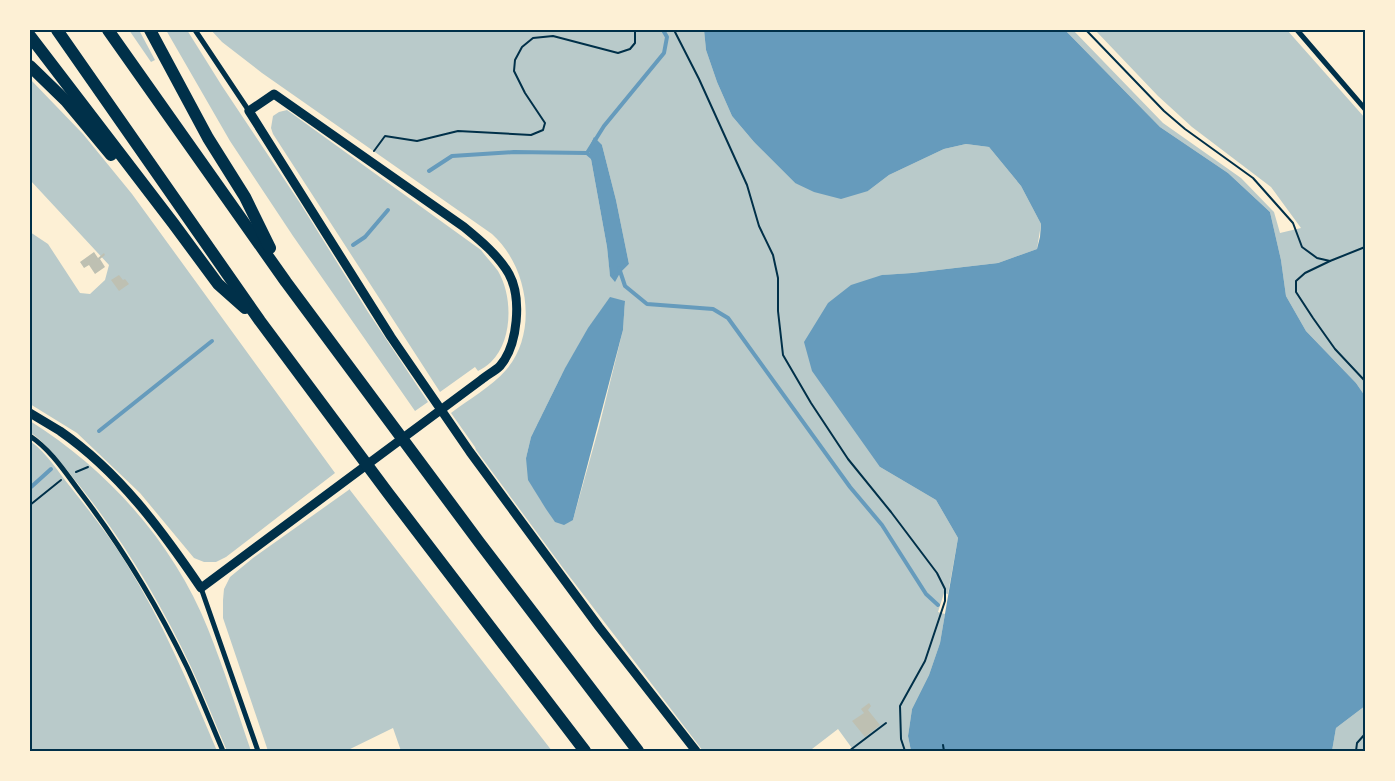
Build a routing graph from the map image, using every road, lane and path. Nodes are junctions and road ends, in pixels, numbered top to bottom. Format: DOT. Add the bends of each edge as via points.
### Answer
graph roads {
  1 [pos="57,30"];
  2 [pos="108,30"];
  3 [pos="150,30"];
  4 [pos="195,30"];
  5 [pos="635,30"];
  6 [pos="674,30"];
  7 [pos="1086,30"];
  8 [pos="1297,30"];
  9 [pos="30,36"];
  10 [pos="30,66"];
  11 [pos="1365,108"];
  12 [pos="249,111"];
  13 [pos="368,159"];
  14 [pos="173,222"];
  15 [pos="1365,247"];
  16 [pos="1330,261"];
  17 [pos="286,282"];
  18 [pos="260,321"];
  19 [pos="1365,382"];
  20 [pos="30,414"];
  21 [pos="30,436"];
  22 [pos="99,463"];
  23 [pos="67,475"];
  24 [pos="30,506"];
  25 [pos="201,588"];
  26 [pos="886,723"];
  27 [pos="1365,734"];
  28 [pos="943,745"];
  29 [pos="223,751"];
  30 [pos="258,751"];
  31 [pos="585,751"];
  32 [pos="638,751"];
  33 [pos="696,751"];
  34 [pos="849,751"];
  35 [pos="905,751"];
  36 [pos="944,751"];
  37 [pos="1356,751"];
  1 -- 18 [label="highway"];
  2 -- 17 [label="highway"];
  3 -- 17 [label="highway" via="208,138 245,197"];
  4 -- 12 [label="street"];
  5 -- 13 [label="path" via="635,43 630,49 618,53 553,36 533,38 522,47 515,60 514,72 545,123 543,130 531,135 458,131 417,141 385,136"];
  6 -- 35 [label="path" via="747,185 759,226 773,255 778,278 783,355 848,459 937,573 945,589 925,661 900,706 901,739"];
  7 -- 16 [label="path" via="1171,117 1252,178 1293,223 1302,247 1317,258"];
  8 -- 11 [label="street"];
  9 -- 14 [label="highway"];
  10 -- 14 [label="highway" via="66,101"];
  12 -- 13 [label="street" via="274,94"];
  12 -- 33 [label="street" via="391,337 470,452 599,627"];
  13 -- 25 [label="street" via="490,248 509,275 516,298 516,324 510,347 500,366"];
  14 -- 18 [label="highway" via="218,284"];
  15 -- 16 [label="path"];
  16 -- 19 [label="path" via="1300,277 1296,281 1296,292 1335,349"];
  17 -- 32 [label="highway"];
  18 -- 31 [label="highway"];
  20 -- 22 [label="street" via="60,431"];
  21 -- 23 [label="street" via="48,451"];
  22 -- 23 [label="path"];
  22 -- 25 [label="street" via="151,518"];
  23 -- 24 [label="path"];
  23 -- 29 [label="street" via="123,550 147,590 187,668"];
  25 -- 30 [label="street"];
  26 -- 34 [label="path"];
  27 -- 37 [label="path" via="1357,743"];
  28 -- 36 [label="path"];
}
